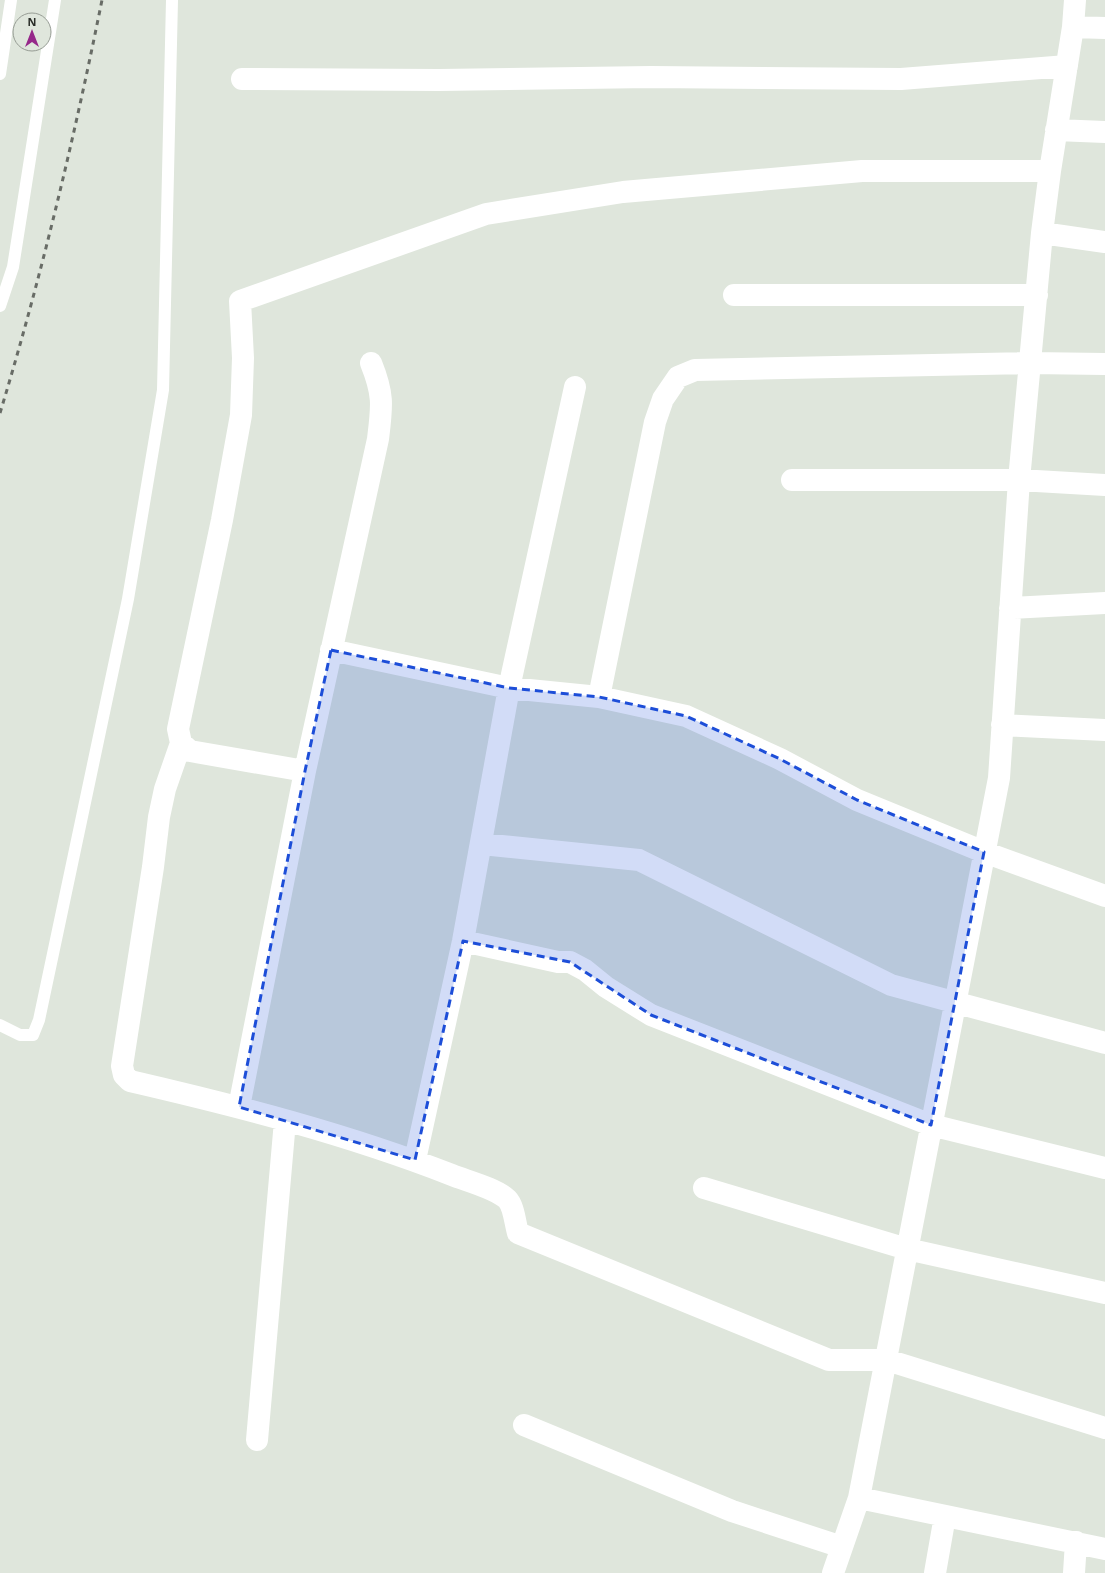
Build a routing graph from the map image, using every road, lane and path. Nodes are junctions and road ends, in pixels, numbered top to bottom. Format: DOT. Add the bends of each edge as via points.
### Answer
graph roads {
  1 [pos="11,0"];
  2 [pos="55,0"];
  3 [pos="172,0"];
  4 [pos="1075,0"];
  5 [pos="1073,27"];
  6 [pos="1105,28"];
  7 [pos="1067,66"];
  8 [pos="0,74"];
  9 [pos="242,79"];
  10 [pos="1056,130"];
  11 [pos="1105,132"];
  12 [pos="1050,171"];
  13 [pos="1042,233"];
  14 [pos="1105,242"];
  15 [pos="1037,294"];
  16 [pos="734,295"];
  17 [pos="0,306"];
  18 [pos="371,363"];
  19 [pos="1030,363"];
  20 [pos="1105,364"];
  21 [pos="575,386"];
  22 [pos="792,480"];
  23 [pos="1019,480"];
  24 [pos="1105,485"];
  25 [pos="1105,603"];
  26 [pos="1010,608"];
  27 [pos="332,650"];
  28 [pos="509,688"];
  29 [pos="599,697"];
  30 [pos="1002,726"];
  31 [pos="1105,730"];
  32 [pos="181,743"];
  33 [pos="305,771"];
  34 [pos="482,844"];
  35 [pos="984,852"];
  36 [pos="1105,896"];
  37 [pos="463,941"];
  38 [pos="957,1002"];
  39 [pos="0,1025"];
  40 [pos="1105,1043"];
  41 [pos="239,1106"];
  42 [pos="285,1121"];
  43 [pos="930,1125"];
  44 [pos="415,1160"];
  45 [pos="1105,1168"];
  46 [pos="704,1188"];
  47 [pos="908,1249"];
  48 [pos="1105,1294"];
  49 [pos="887,1360"];
  50 [pos="524,1425"];
  51 [pos="1105,1428"];
  52 [pos="257,1440"];
  53 [pos="859,1498"];
  54 [pos="945,1516"];
  55 [pos="1076,1542"];
  56 [pos="842,1547"];
  57 [pos="1105,1549"];
  58 [pos="833,1573"];
  59 [pos="935,1573"];
  60 [pos="1074,1573"];
  1 -- 8 [label="lane"];
  2 -- 17 [label="lane" via="13,267"];
  3 -- 39 [label="lane" via="162,390 128,599 39,1020 33,1035 20,1035"];
  4 -- 5 [label="street"];
  5 -- 6 [label="street"];
  5 -- 7 [label="street"];
  7 -- 9 [label="street" via="901,79"];
  7 -- 10 [label="street"];
  10 -- 11 [label="street"];
  10 -- 12 [label="street"];
  12 -- 13 [label="street"];
  12 -- 32 [label="street" via="862,171 615,193 486,214 240,302 243,358 242,415 178,729"];
  13 -- 14 [label="street"];
  13 -- 15 [label="street"];
  15 -- 16 [label="street"];
  15 -- 19 [label="street"];
  18 -- 27 [label="street" via="379,382 382,401 378,440"];
  19 -- 20 [label="street"];
  19 -- 23 [label="street"];
  19 -- 29 [label="street" via="695,370 678,377 663,399 655,422"];
  21 -- 28 [label="street"];
  22 -- 23 [label="street"];
  23 -- 24 [label="street"];
  23 -- 26 [label="street"];
  25 -- 26 [label="street"];
  26 -- 30 [label="street"];
  27 -- 28 [label="street"];
  27 -- 33 [label="street"];
  28 -- 29 [label="street"];
  28 -- 34 [label="street"];
  29 -- 35 [label="street" via="686,716 780,759 857,800"];
  30 -- 31 [label="street"];
  30 -- 35 [label="street" via="999,778"];
  32 -- 33 [label="street" via="190,751"];
  32 -- 41 [label="street" via="165,789 159,817 122,1066 124,1075 130,1081"];
  33 -- 41 [label="street"];
  34 -- 37 [label="street"];
  34 -- 38 [label="street" via="639,860 891,986"];
  35 -- 36 [label="street"];
  35 -- 38 [label="street"];
  37 -- 43 [label="street" via="558,962 570,962 651,1015"];
  37 -- 44 [label="street"];
  38 -- 40 [label="street"];
  38 -- 43 [label="street"];
  41 -- 42 [label="street"];
  42 -- 44 [label="street"];
  42 -- 52 [label="street"];
  43 -- 45 [label="street"];
  43 -- 47 [label="street"];
  44 -- 49 [label="street" via="507,1199 518,1233 829,1360"];
  46 -- 47 [label="street"];
  47 -- 48 [label="street"];
  47 -- 49 [label="street"];
  49 -- 51 [label="street"];
  49 -- 53 [label="street"];
  50 -- 56 [label="street" via="732,1512"];
  53 -- 54 [label="street"];
  53 -- 56 [label="street"];
  54 -- 55 [label="street"];
  54 -- 59 [label="street"];
  55 -- 57 [label="street"];
  55 -- 60 [label="street"];
  56 -- 58 [label="street"];
}
